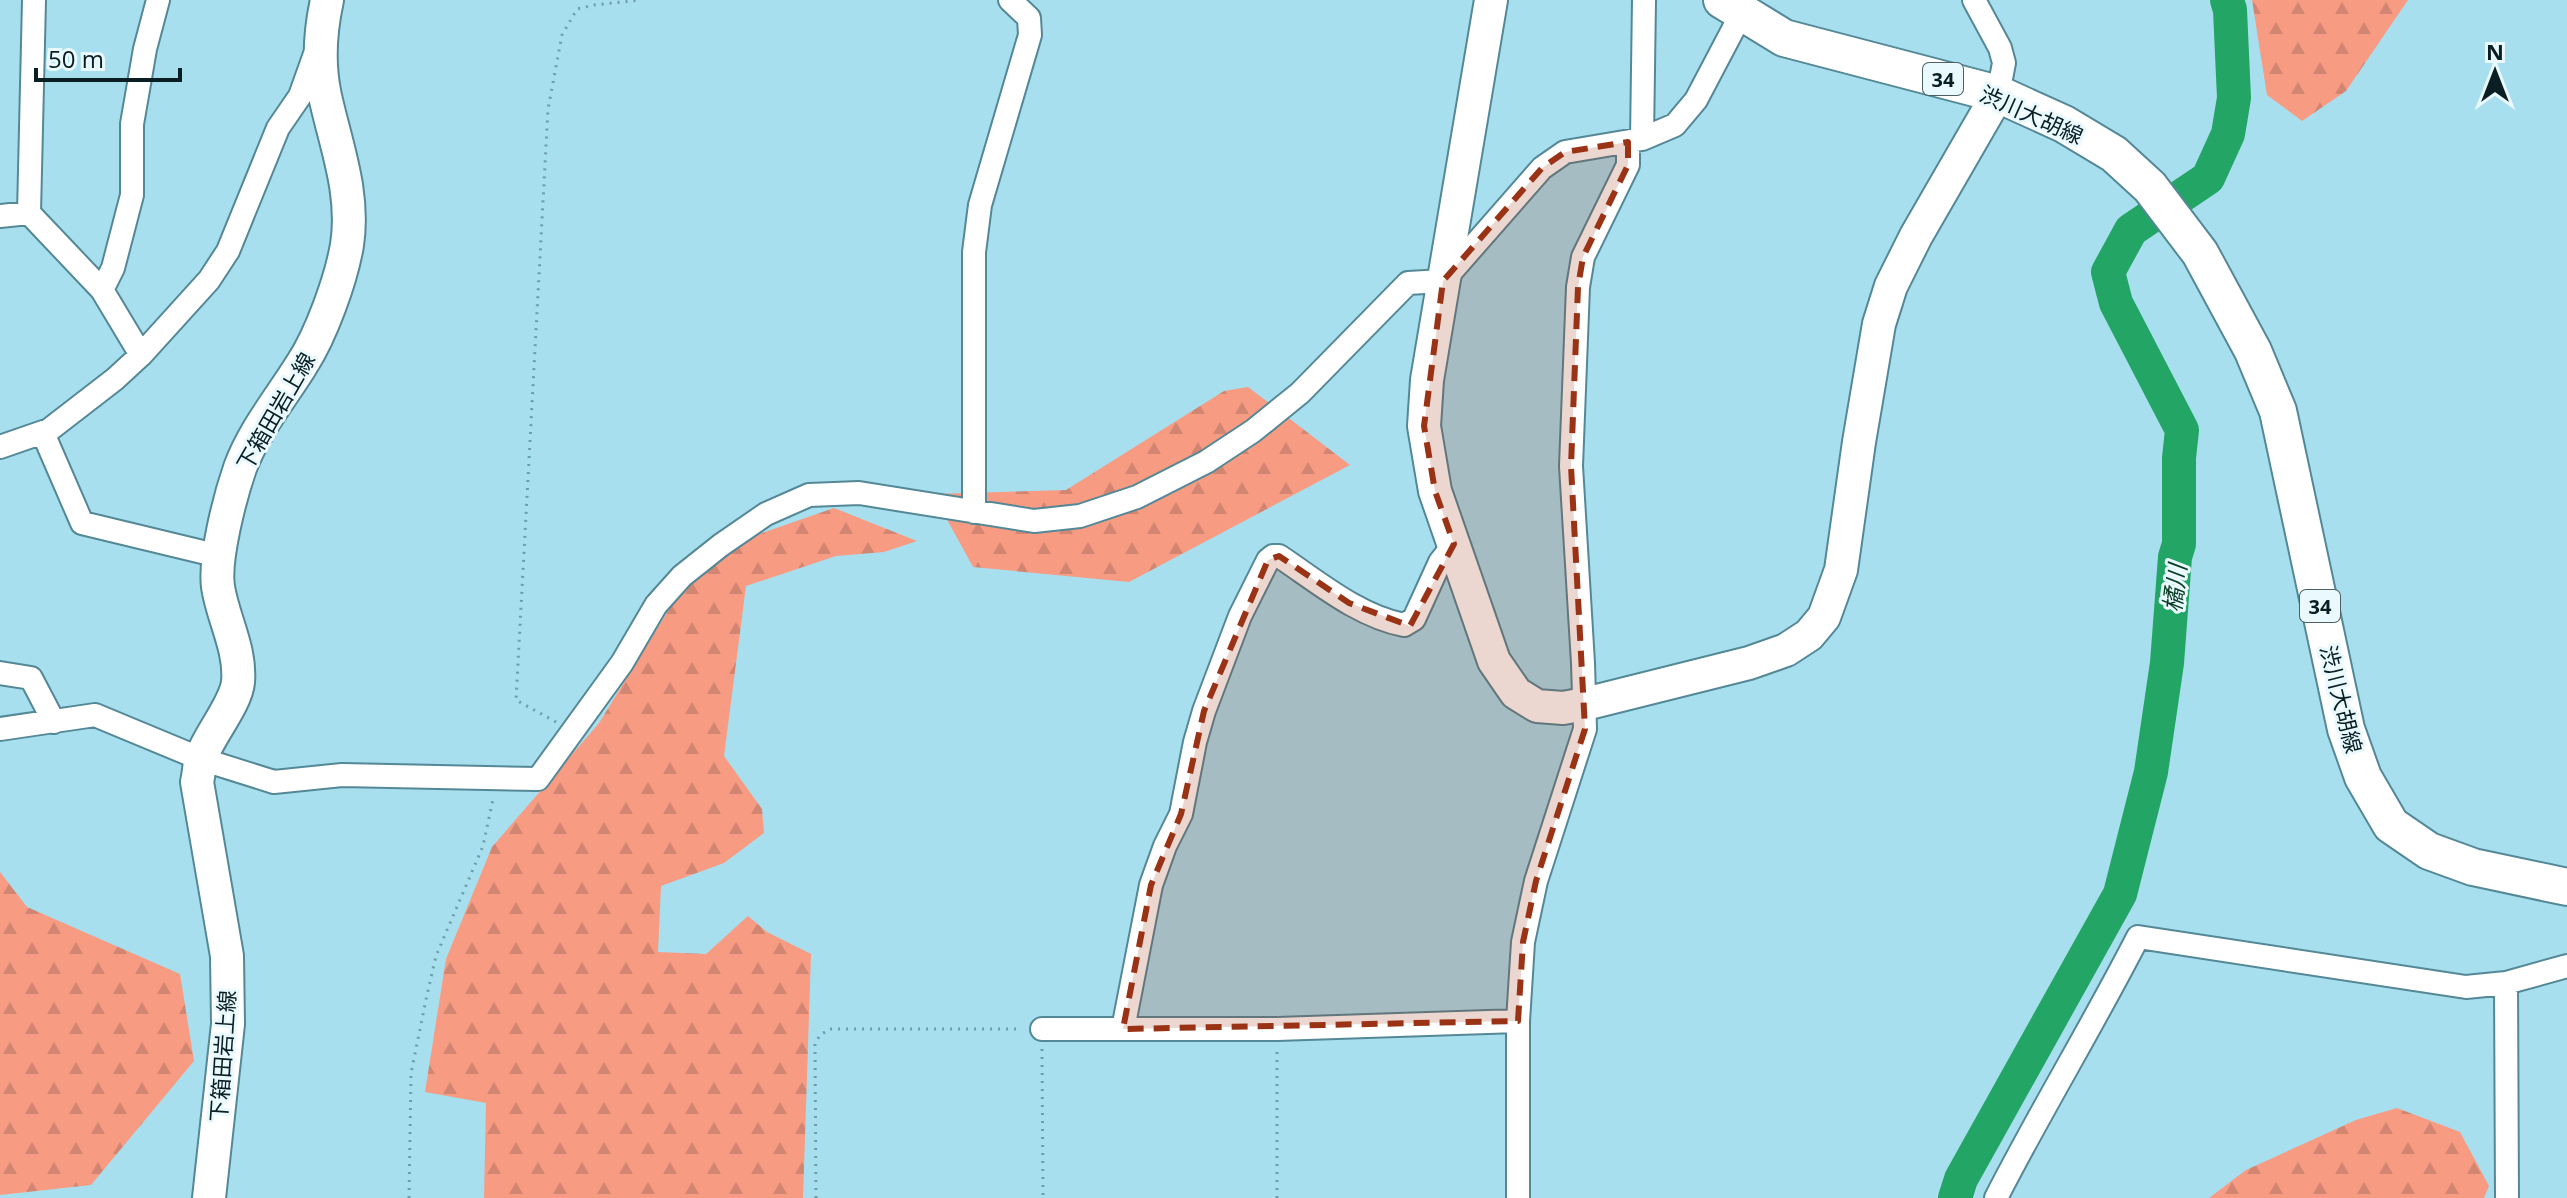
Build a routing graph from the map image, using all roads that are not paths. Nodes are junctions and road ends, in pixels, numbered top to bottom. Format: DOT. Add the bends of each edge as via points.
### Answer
graph roads {
  1 [pos="34,0"];
  2 [pos="158,0"];
  3 [pos="327,0"];
  4 [pos="1010,0"];
  5 [pos="1491,0"];
  6 [pos="1644,0"];
  7 [pos="1974,0"];
  8 [pos="1738,5"];
  9 [pos="320,42"];
  10 [pos="1998,94"];
  11 [pos="1635,141"];
  12 [pos="29,213"];
  13 [pos="0,216"];
  14 [pos="1443,281"];
  15 [pos="102,290"];
  16 [pos="141,355"];
  17 [pos="43,433"];
  18 [pos="1,446"];
  19 [pos="974,512"];
  20 [pos="1454,544"];
  21 [pos="219,556"];
  22 [pos="0,673"];
  23 [pos="1585,704"];
  24 [pos="54,722"];
  25 [pos="0,729"];
  26 [pos="201,759"];
  27 [pos="2567,887"];
  28 [pos="2567,966"];
  29 [pos="2506,983"];
  30 [pos="1518,1021"];
  31 [pos="1042,1029"];
  32 [pos="1123,1029"];
  33 [pos="209,1198"];
  34 [pos="1518,1198"];
  35 [pos="1996,1198"];
  36 [pos="2507,1198"];
  1 -- 12 [label="street"];
  2 -- 15 [label="street" via="132,124 132,195"];
  3 -- 9 [label="street, 下箱田岩上線"];
  4 -- 19 [label="street" via="1029,18 1030,35 980,205 974,252"];
  5 -- 14 [label="street"];
  6 -- 11 [label="street"];
  7 -- 10 [label="street" via="2004,63"];
  8 -- 10 [label="main road, 渋川大胡線 / 34" via="1784,38"];
  8 -- 11 [label="street" via="1696,100 1675,125"];
  9 -- 16 [label="street" via="228,251 209,280"];
  9 -- 21 [label="street, 下箱田岩上線" via="324,94 345,173 346,250 305,361 241,465"];
  10 -- 23 [label="street" via="1891,286 1879,324 1841,570 1824,617 1786,650"];
  10 -- 27 [label="main road, 渋川大胡線 / 34" via="2114,154 2150,187 2200,253 2253,351 2278,411 2346,729 2363,777 2391,825 2429,851 2473,867"];
  11 -- 14 [label="street" via="1565,152 1542,168"];
  11 -- 23 [label="street" via="1583,257 1578,287 1571,466"];
  12 -- 13 [label="street"];
  12 -- 15 [label="street"];
  14 -- 19 [label="street" via="1408,283 1300,393 1253,431 1137,497 1080,516 1034,521"];
  14 -- 20 [label="street" via="1424,426 1435,491"];
  15 -- 16 [label="street"];
  16 -- 17 [label="street"];
  17 -- 18 [label="street"];
  17 -- 21 [label="street" via="82,523"];
  19 -- 26 [label="street" via="859,493 809,495 766,514 682,576 656,605 622,663 538,779 342,775 274,782"];
  20 -- 23 [label="street" via="1494,661 1516,693 1537,706"];
  20 -- 32 [label="street" via="1414,619 1404,625 1349,603 1279,556 1268,560 1204,711 1181,814 1151,885"];
  21 -- 26 [label="street, 下箱田岩上線" via="218,587 239,665 237,687"];
  22 -- 24 [label="street" via="31,678"];
  23 -- 30 [label="street" via="1585,729 1536,881 1523,942"];
  24 -- 25 [label="street"];
  24 -- 26 [label="street" via="95,715"];
  26 -- 33 [label="street, 下箱田岩上線" via="197,782 227,956 228,1011"];
  28 -- 29 [label="street"];
  29 -- 35 [label="street" via="2466,987 2138,937"];
  29 -- 36 [label="street"];
  30 -- 32 [label="street"];
  30 -- 34 [label="street"];
  31 -- 32 [label="street"];
}
